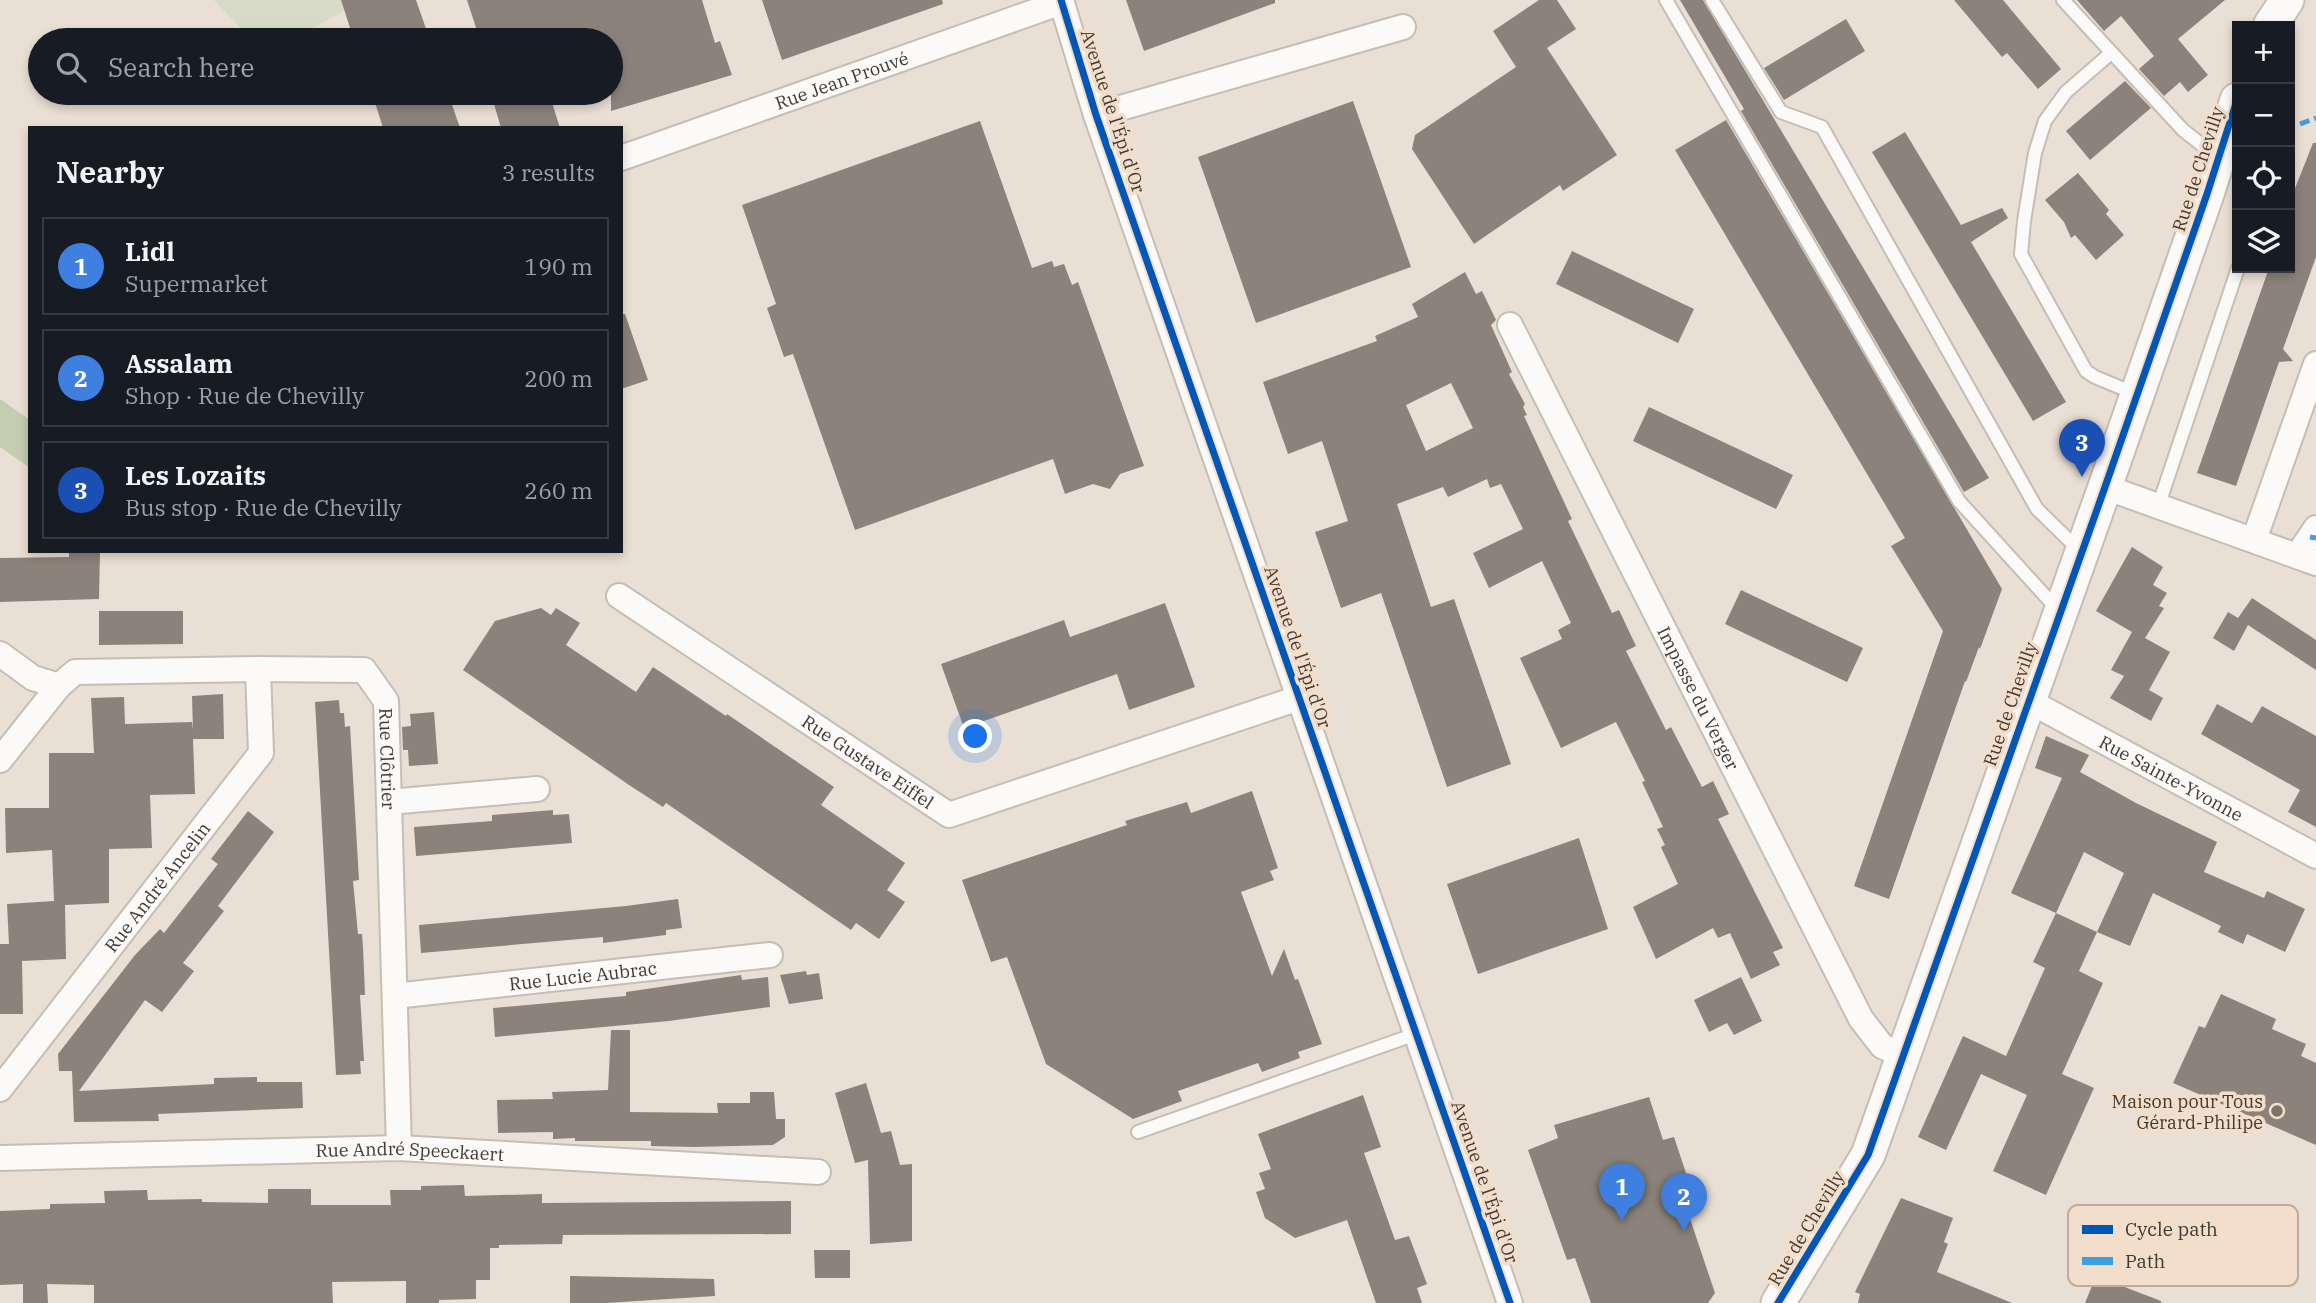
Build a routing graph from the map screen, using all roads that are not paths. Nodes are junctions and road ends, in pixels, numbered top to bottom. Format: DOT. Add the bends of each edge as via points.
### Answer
graph roads {
  1 [pos="1665,0"];
  2 [pos="1712,0"];
  3 [pos="2063,0"];
  4 [pos="2287,0"];
  5 [pos="1061,1"];
  6 [pos="2273,21"];
  7 [pos="1403,27"];
  8 [pos="2111,53"];
  9 [pos="1096,115"];
  10 [pos="2232,116"];
  11 [pos="623,157"];
  12 [pos="2219,158"];
  13 [pos="2236,273"];
  14 [pos="1510,325"];
  15 [pos="2316,364"];
  16 [pos="2136,394"];
  17 [pos="2105,487"];
  18 [pos="2158,507"];
  19 [pos="2316,528"];
  20 [pos="2253,540"];
  21 [pos="2081,552"];
  22 [pos="2306,560"];
  23 [pos="619,596"];
  24 [pos="2060,611"];
  25 [pos="0,654"];
  26 [pos="258,669"];
  27 [pos="59,686"];
  28 [pos="1299,698"];
  29 [pos="2027,701"];
  30 [pos="0,761"];
  31 [pos="537,789"];
  32 [pos="389,802"];
  33 [pos="2316,856"];
  34 [pos="770,955"];
  35 [pos="395,996"];
  36 [pos="1416,1034"];
  37 [pos="1904,1056"];
  38 [pos="0,1089"];
  39 [pos="1138,1132"];
  40 [pos="399,1148"];
  41 [pos="0,1158"];
  42 [pos="818,1172"];
  43 [pos="1510,1303"];
  44 [pos="1778,1303"];
  1 -- 24 [label="lane" via="1959,501"];
  2 -- 21 [label="lane" via="1781,112 1822,127 2037,509"];
  3 -- 8 [label="lane"];
  4 -- 6 [label="street"];
  5 -- 9 [label="street, Avenue de l'Épi d'Or"];
  5 -- 11 [label="street, Rue Jean Prouvé"];
  7 -- 9 [label="street"];
  8 -- 12 [label="lane" via="2183,130"];
  8 -- 16 [label="lane" via="2066,92 2038,136 2021,254 2086,371"];
  9 -- 28 [label="street, Avenue de l'Épi d'Or"];
  10 -- 12 [label="street, Rue de Chevilly"];
  12 -- 16 [label="street, Rue de Chevilly"];
  13 -- 18 [label="lane"];
  14 -- 37 [label="street, Impasse du Verger" via="1861,1019 1882,1046"];
  15 -- 20 [label="street"];
  16 -- 17 [label="street, Rue de Chevilly"];
  17 -- 18 [label="street"];
  17 -- 21 [label="street, Rue de Chevilly"];
  18 -- 20 [label="street"];
  19 -- 22 [label="street"];
  20 -- 22 [label="street"];
  21 -- 24 [label="street, Rue de Chevilly"];
  23 -- 28 [label="street, Rue Gustave Eiffel" via="949,815"];
  24 -- 29 [label="street, Rue de Chevilly"];
  25 -- 27 [label="street" via="33,678"];
  26 -- 27 [label="street, Rue Clôtrier" via="75,672"];
  26 -- 32 [label="street, Rue Clôtrier" via="364,670 386,701"];
  26 -- 38 [label="street, Rue André Ancelin" via="261,752"];
  27 -- 30 [label="street"];
  28 -- 36 [label="street, Avenue de l'Épi d'Or"];
  29 -- 33 [label="street, Rue Sainte-Yvonne"];
  29 -- 37 [label="street, Rue de Chevilly"];
  31 -- 32 [label="street"];
  32 -- 35 [label="street, Rue Clôtrier"];
  34 -- 35 [label="street, Rue Lucie Aubrac"];
  35 -- 40 [label="street, Rue Clôtrier"];
  36 -- 39 [label="lane"];
  36 -- 43 [label="street, Avenue de l'Épi d'Or"];
  37 -- 44 [label="street, Rue de Chevilly" via="1868,1155"];
  40 -- 41 [label="street, Rue André Speeckaert"];
  40 -- 42 [label="street, Rue André Speeckaert"];
}
